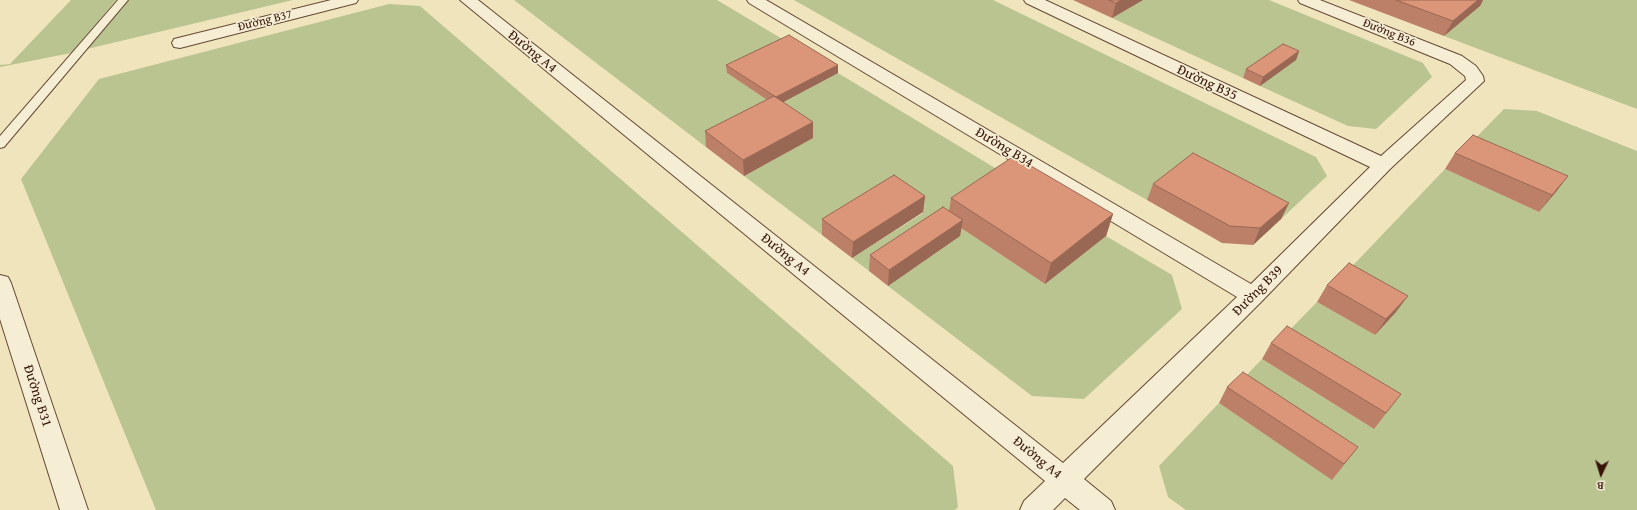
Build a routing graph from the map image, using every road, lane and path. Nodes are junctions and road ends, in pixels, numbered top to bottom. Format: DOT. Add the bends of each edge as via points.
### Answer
graph roads {
  1 [pos="123,0"];
  2 [pos="350,0"];
  3 [pos="468,0"];
  4 [pos="755,0"];
  5 [pos="1032,0"];
  6 [pos="1306,0"];
  7 [pos="180,43"];
  8 [pos="1470,70"];
  9 [pos="0,144"];
  10 [pos="1383,166"];
  11 [pos="0,283"];
  12 [pos="1253,296"];
  13 [pos="1064,480"];
  14 [pos="74,510"];
  15 [pos="1034,510"];
  16 [pos="1101,510"];
  1 -- 9 [label="lane"];
  2 -- 7 [label="street, Đường B37"];
  3 -- 13 [label="street, Đường A4"];
  4 -- 12 [label="street, Đường B34"];
  5 -- 10 [label="street, Đường B35"];
  6 -- 8 [label="street, Đường B36" via="1456,60"];
  8 -- 10 [label="street, Đường B39" via="1475,81"];
  10 -- 12 [label="street, Đường B39"];
  11 -- 14 [label="street, Đường B31"];
  12 -- 13 [label="street, Đường B39"];
  13 -- 15 [label="street, Đường B39"];
  13 -- 16 [label="street, Đường A4"];
}
